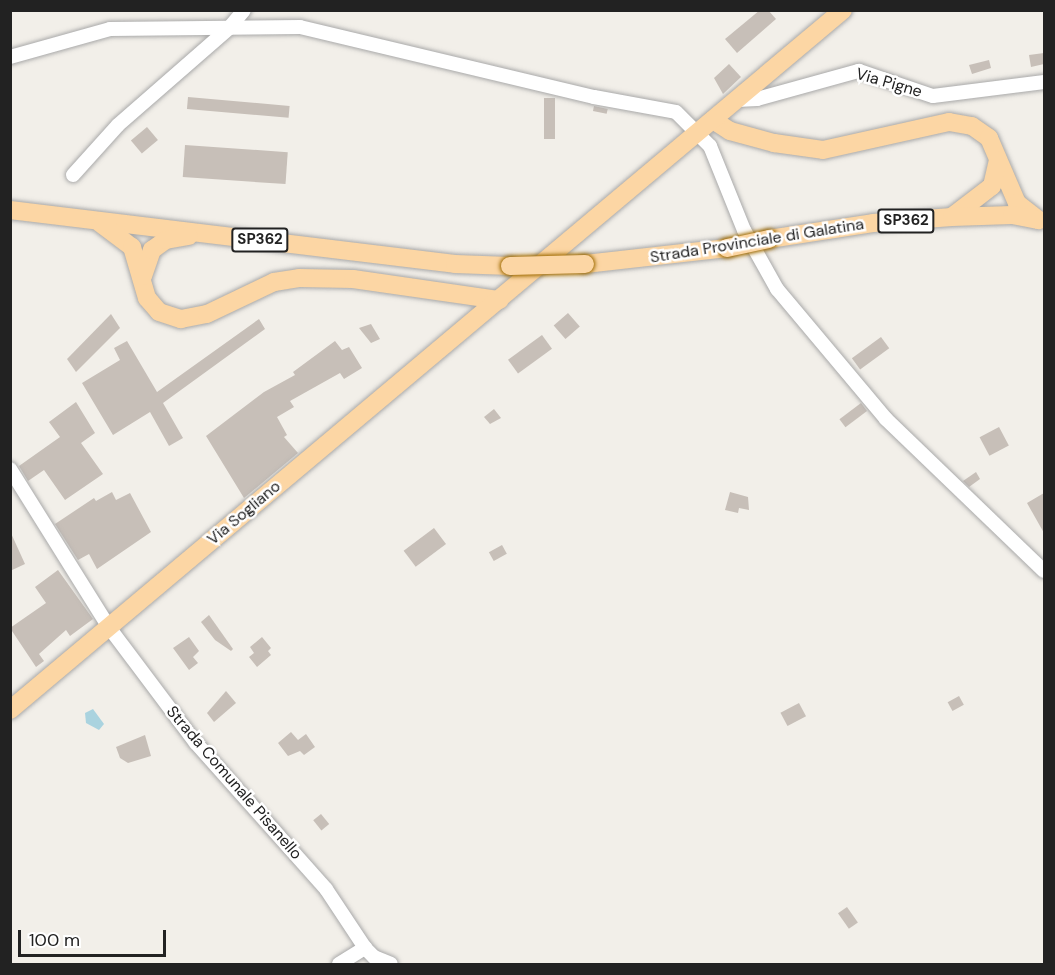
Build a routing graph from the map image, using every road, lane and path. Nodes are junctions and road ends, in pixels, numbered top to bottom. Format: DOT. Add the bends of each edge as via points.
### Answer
graph roads {
  1 [pos="244,10"];
  2 [pos="843,10"];
  3 [pos="230,28"];
  4 [pos="10,57"];
  5 [pos="1044,82"];
  6 [pos="719,115"];
  7 [pos="998,160"];
  8 [pos="73,175"];
  9 [pos="10,210"];
  10 [pos="952,217"];
  11 [pos="95,220"];
  12 [pos="1042,220"];
  13 [pos="206,233"];
  14 [pos="143,276"];
  15 [pos="453,294"];
  16 [pos="499,300"];
  17 [pos="479,318"];
  18 [pos="10,469"];
  19 [pos="1044,571"];
  20 [pos="108,626"];
  21 [pos="10,710"];
  22 [pos="365,948"];
  23 [pos="339,964"];
  24 [pos="391,964"];
  1 -- 3 [label="street"];
  2 -- 6 [label="main road"];
  3 -- 4 [label="street" via="110,29"];
  3 -- 6 [label="street" via="300,27 594,97 676,112"];
  3 -- 8 [label="street" via="118,125"];
  5 -- 6 [label="street, Via Pigne" via="933,96 859,71 757,99"];
  6 -- 7 [label="main road" via="752,136 799,149 823,150 949,122 972,126 989,138"];
  6 -- 16 [label="main road"];
  6 -- 19 [label="street" via="710,146 744,230 777,289 886,419"];
  7 -- 10 [label="main road" via="992,186"];
  7 -- 12 [label="main road" via="1017,203"];
  9 -- 11 [label="main road, Strada Provinciale di Galatina / SP362"];
  10 -- 12 [label="main road, Strada Provinciale di Galatina / SP362" via="1012,215"];
  10 -- 13 [label="main road, Strada Provinciale di Galatina / SP362, bridge" via="873,223 727,248 585,264 510,266 455,264"];
  11 -- 13 [label="main road, Strada Provinciale di Galatina / SP362"];
  11 -- 14 [label="main road" via="132,247"];
  13 -- 14 [label="main road" via="166,240 152,250"];
  14 -- 15 [label="main road" via="147,298 159,312 181,320 207,314 274,282 299,278 353,279"];
  15 -- 16 [label="main road"];
  15 -- 17 [label="main road"];
  16 -- 17 [label="main road"];
  17 -- 20 [label="main road, Via Sogliano"];
  18 -- 20 [label="street, Strada Comunale Pisanello"];
  20 -- 21 [label="main road, Via Sogliano"];
  20 -- 22 [label="street, Strada Comunale Pisanello" via="196,743 326,889"];
  22 -- 23 [label="street"];
  22 -- 24 [label="street, Strada Comunale Pisanello"];
}
